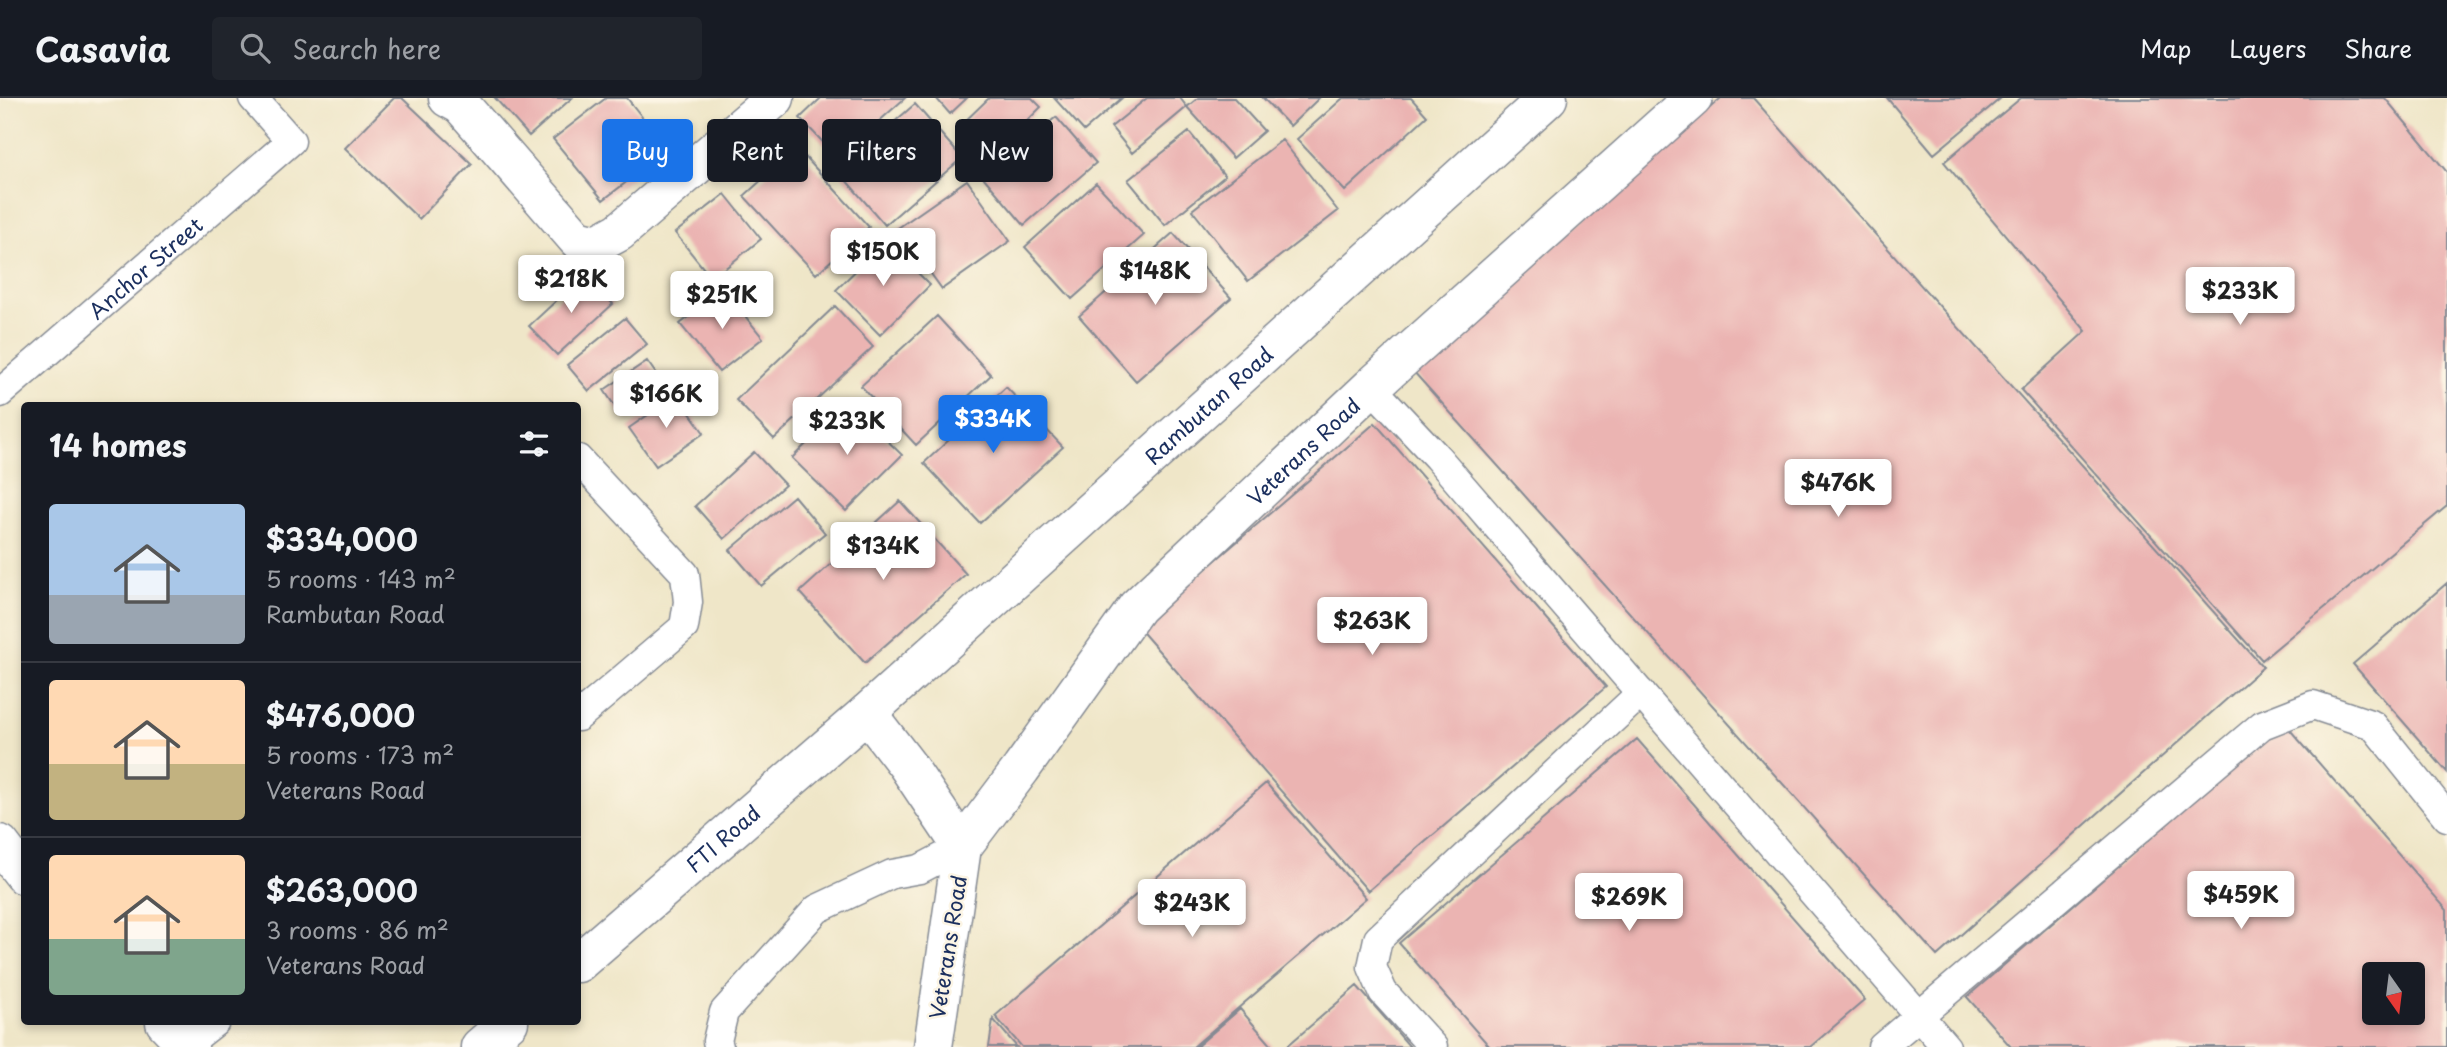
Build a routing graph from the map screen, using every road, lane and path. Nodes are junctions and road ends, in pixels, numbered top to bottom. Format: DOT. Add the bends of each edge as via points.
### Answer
graph roads {
  1 [pos="253,98"];
  2 [pos="448,98"];
  3 [pos="775,98"];
  4 [pos="1548,98"];
  5 [pos="1693,98"];
  6 [pos="1371,387"];
  7 [pos="0,393"];
  8 [pos="581,462"];
  9 [pos="1641,693"];
  10 [pos="867,713"];
  11 [pos="581,714"];
  12 [pos="2447,817"];
  13 [pos="0,844"];
  14 [pos="962,847"];
  15 [pos="21,871"];
  16 [pos="581,960"];
  17 [pos="1918,1015"];
  18 [pos="506,1025"];
  19 [pos="480,1047"];
  20 [pos="719,1047"];
  21 [pos="933,1047"];
  22 [pos="1433,1047"];
  23 [pos="1882,1047"];
  24 [pos="1946,1047"];
  1 -- 7 [label="lane, Anchor Street" via="291,141"];
  2 -- 3 [label="street" via="461,104 577,239 597,244 619,232"];
  4 -- 10 [label="street, Rambutan Road"];
  5 -- 6 [label="street, Veterans Road"];
  6 -- 9 [label="lane"];
  6 -- 14 [label="street, Veterans Road" via="1137,607"];
  8 -- 11 [label="lane" via="685,575 688,602 684,627"];
  9 -- 17 [label="lane"];
  9 -- 22 [label="lane" via="1378,939 1372,967 1383,992"];
  10 -- 14 [label="street, Veterans Road"];
  10 -- 16 [label="street, FTI Road"];
  12 -- 17 [label="lane" via="2373,724 2313,705 2262,725"];
  13 -- 15 [label="street"];
  14 -- 20 [label="lane" via="920,869 892,874 817,909 724,1012"];
  14 -- 21 [label="street, Veterans Road"];
  17 -- 23 [label="lane"];
  17 -- 24 [label="lane"];
  18 -- 19 [label="street"];
}
